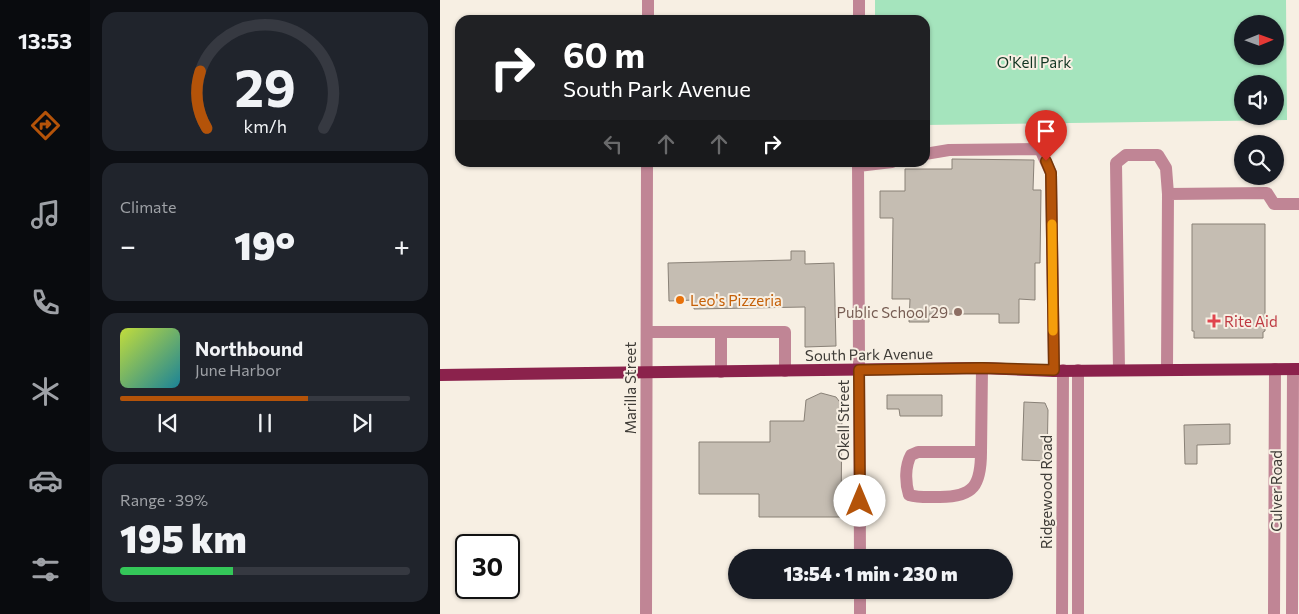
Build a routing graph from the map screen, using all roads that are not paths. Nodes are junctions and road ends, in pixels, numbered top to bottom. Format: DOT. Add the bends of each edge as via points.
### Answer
graph roads {
  1 [pos="648,0"];
  2 [pos="859,0"];
  3 [pos="648,15"];
  4 [pos="859,15"];
  5 [pos="930,153"];
  6 [pos="647,167"];
  7 [pos="858,167"];
  8 [pos="1168,194"];
  9 [pos="1299,204"];
  10 [pos="647,332"];
  11 [pos="721,332"];
  12 [pos="982,368"];
  13 [pos="1275,369"];
  14 [pos="1296,369"];
  15 [pos="859,370"];
  16 [pos="1058,370"];
  17 [pos="1078,370"];
  18 [pos="1119,370"];
  19 [pos="1168,370"];
  20 [pos="784,371"];
  21 [pos="720,372"];
  22 [pos="646,373"];
  23 [pos="440,374"];
  24 [pos="981,452"];
  25 [pos="860,549"];
  26 [pos="860,599"];
  27 [pos="646,614"];
  28 [pos="860,614"];
  29 [pos="1062,614"];
  30 [pos="1078,614"];
  31 [pos="1274,614"];
  32 [pos="1292,614"];
  1 -- 3 [label="street"];
  2 -- 4 [label="street"];
  5 -- 16 [label="street, Ridgewood Road" via="1040,149 1051,173"];
  6 -- 10 [label="street, Marilla Street"];
  7 -- 15 [label="street, Okell Street"];
  8 -- 9 [label="street" via="1267,193 1274,204"];
  8 -- 18 [label="street" via="1166,168 1158,155 1126,155 1116,162"];
  8 -- 19 [label="street"];
  10 -- 11 [label="street"];
  10 -- 22 [label="street, Marilla Street"];
  11 -- 20 [label="street" via="785,332"];
  11 -- 21 [label="street"];
  12 -- 15 [label="main road, South Park Avenue"];
  12 -- 16 [label="main road, South Park Avenue"];
  12 -- 24 [label="street"];
  13 -- 14 [label="main road, South Park Avenue"];
  13 -- 19 [label="main road, South Park Avenue"];
  13 -- 31 [label="street, Culver Road"];
  14 -- 32 [label="street, Culver Road"];
  15 -- 20 [label="main road, South Park Avenue"];
  15 -- 25 [label="street, Okell Street"];
  16 -- 17 [label="main road, South Park Avenue"];
  16 -- 29 [label="street, Ridgewood Road"];
  17 -- 18 [label="main road, South Park Avenue"];
  17 -- 30 [label="street"];
  18 -- 19 [label="main road, South Park Avenue"];
  20 -- 21 [label="main road, South Park Avenue"];
  21 -- 22 [label="main road, South Park Avenue"];
  22 -- 23 [label="main road, South Park Avenue"];
  22 -- 27 [label="street, Marilla Street"];
  24 -- 24 [label="street" via="979,478 974,489 954,497 916,497 909,494 907,462 911,454"];
  26 -- 28 [label="street"];
}
